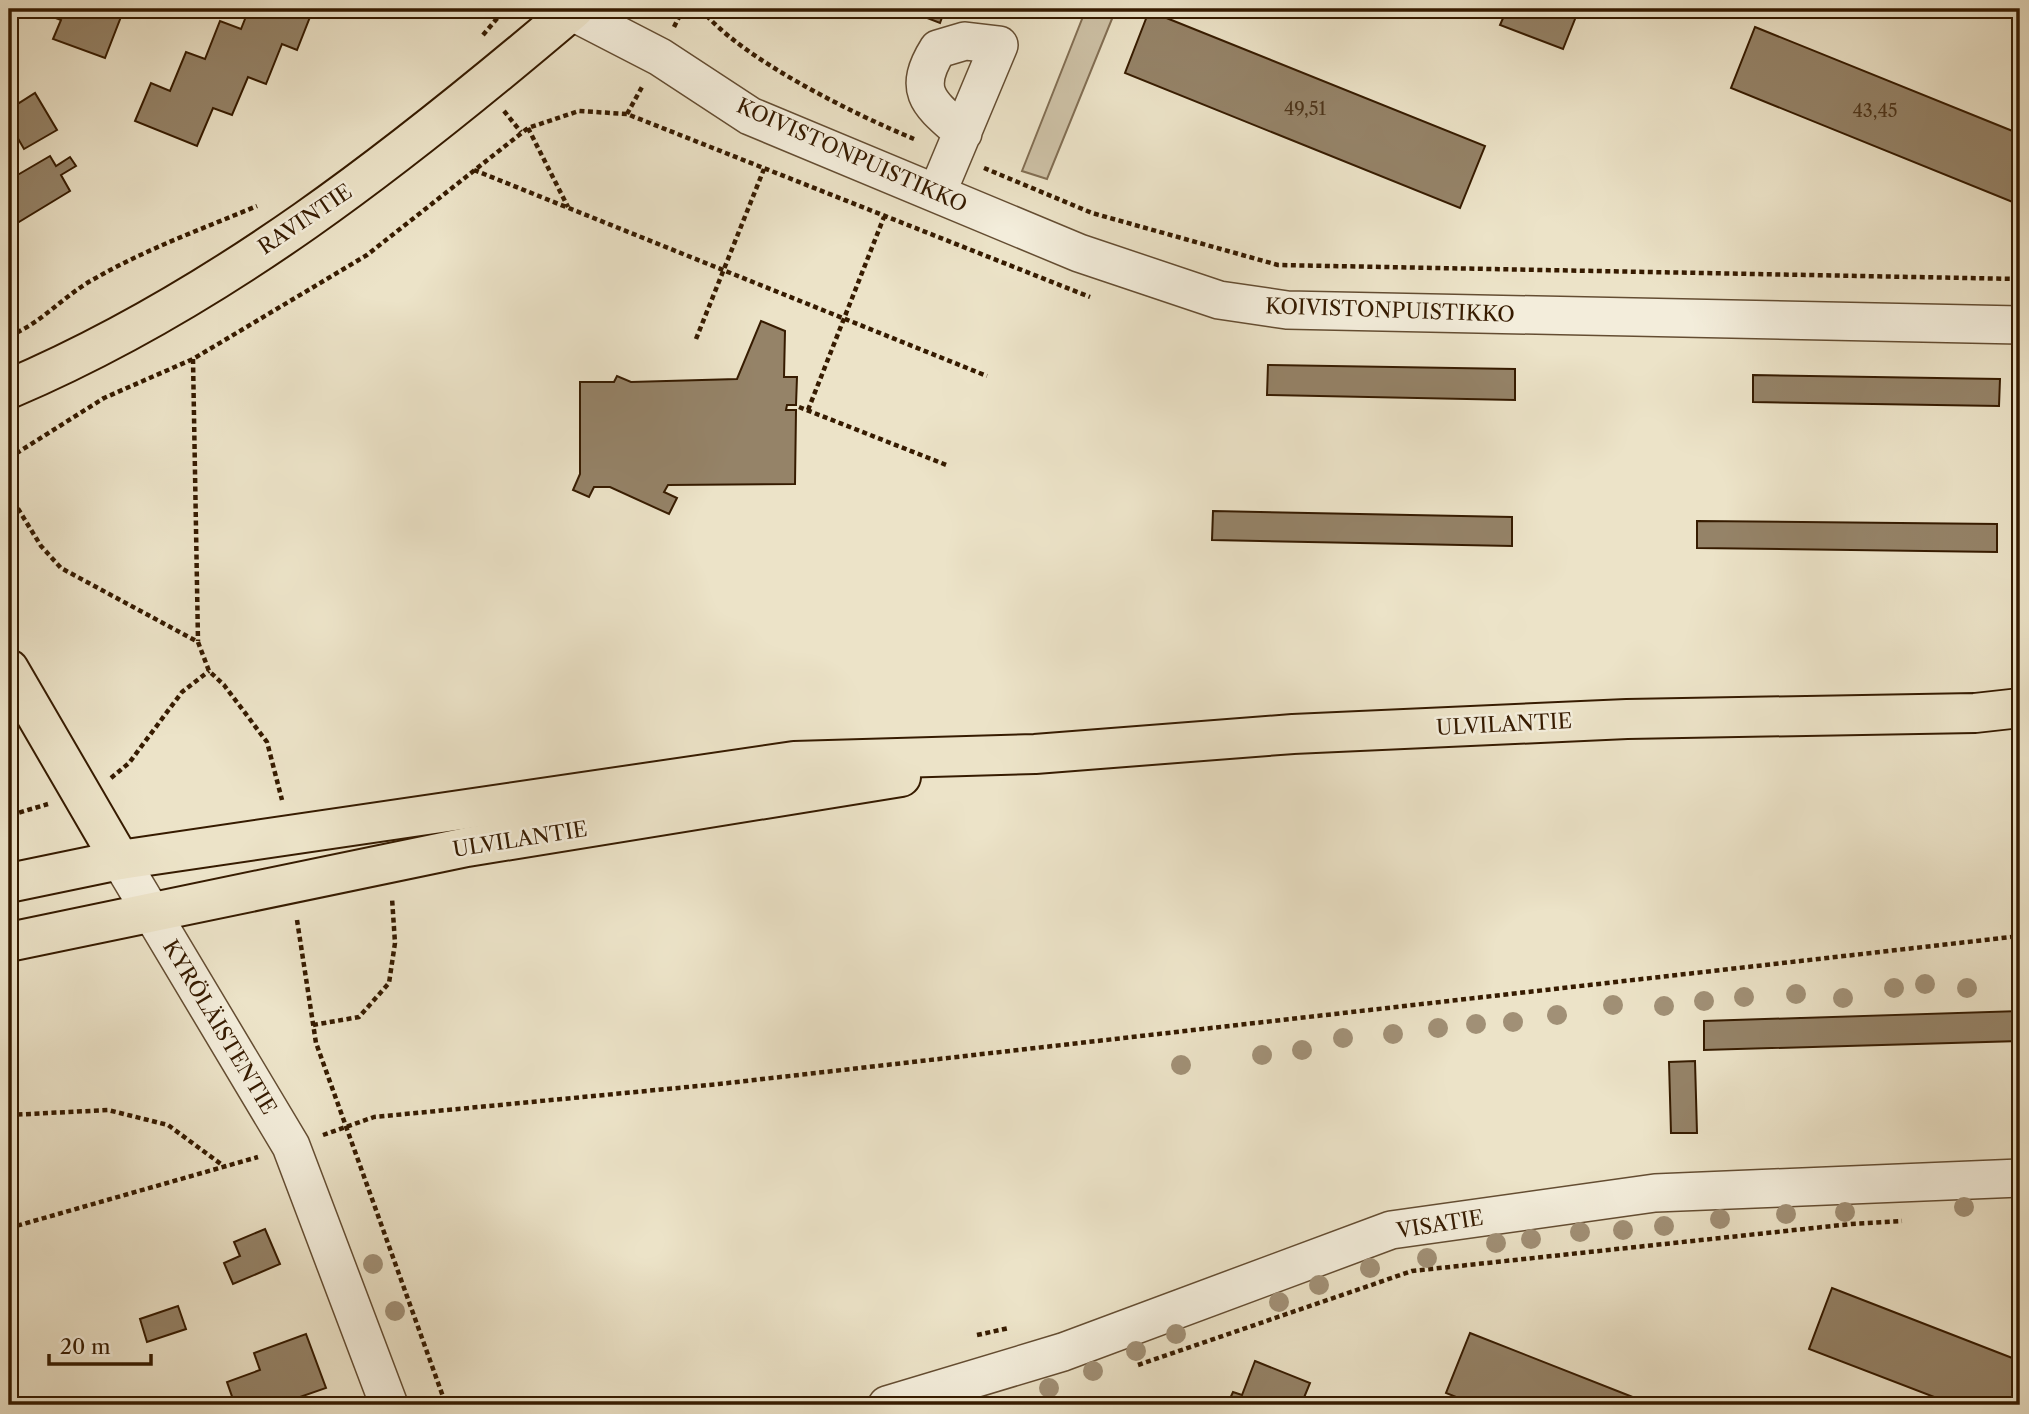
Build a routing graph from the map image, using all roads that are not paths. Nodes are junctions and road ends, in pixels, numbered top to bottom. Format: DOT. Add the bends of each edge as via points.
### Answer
graph roads {
  1 [pos="571,9"];
  2 [pos="958,144"];
  3 [pos="937,193"];
  4 [pos="2020,325"];
  5 [pos="9,389"];
  6 [pos="9,669"];
  7 [pos="2020,708"];
  8 [pos="1975,713"];
  9 [pos="2020,717"];
  10 [pos="1035,754"];
  11 [pos="120,860"];
  12 [pos="9,883"];
  13 [pos="151,913"];
  14 [pos="9,942"];
  15 [pos="2020,1178"];
  16 [pos="388,1405"];
  17 [pos="887,1405"];
  1 -- 3 [label="street, KOIVISTONPUISTIKKO" via="660,57 750,116"];
  1 -- 5 [label="main road, RAVINTIE" via="407,148 272,243 183,300"];
  2 -- 3 [label="street"];
  3 -- 4 [label="street, KOIVISTONPUISTIKKO" via="1079,253 1219,300 1287,310"];
  6 -- 11 [label="main road, KYRÖLÄISTENTIE"];
  7 -- 8 [label="main road, ULVILANTIE"];
  8 -- 9 [label="main road, ULVILANTIE"];
  8 -- 10 [label="main road, ULVILANTIE" via="1627,719 1293,734"];
  10 -- 11 [label="main road, ULVILANTIE" via="794,761"];
  10 -- 13 [label="main road, ULVILANTIE" via="467,847"];
  11 -- 12 [label="main road, ULVILANTIE"];
  11 -- 13 [label="street, KYRÖLÄISTENTIE"];
  13 -- 14 [label="main road, ULVILANTIE"];
  13 -- 16 [label="street, KYRÖLÄISTENTIE" via="291,1146"];
  15 -- 17 [label="street, VISATIE" via="1655,1193 1391,1230 1063,1352"];
}
